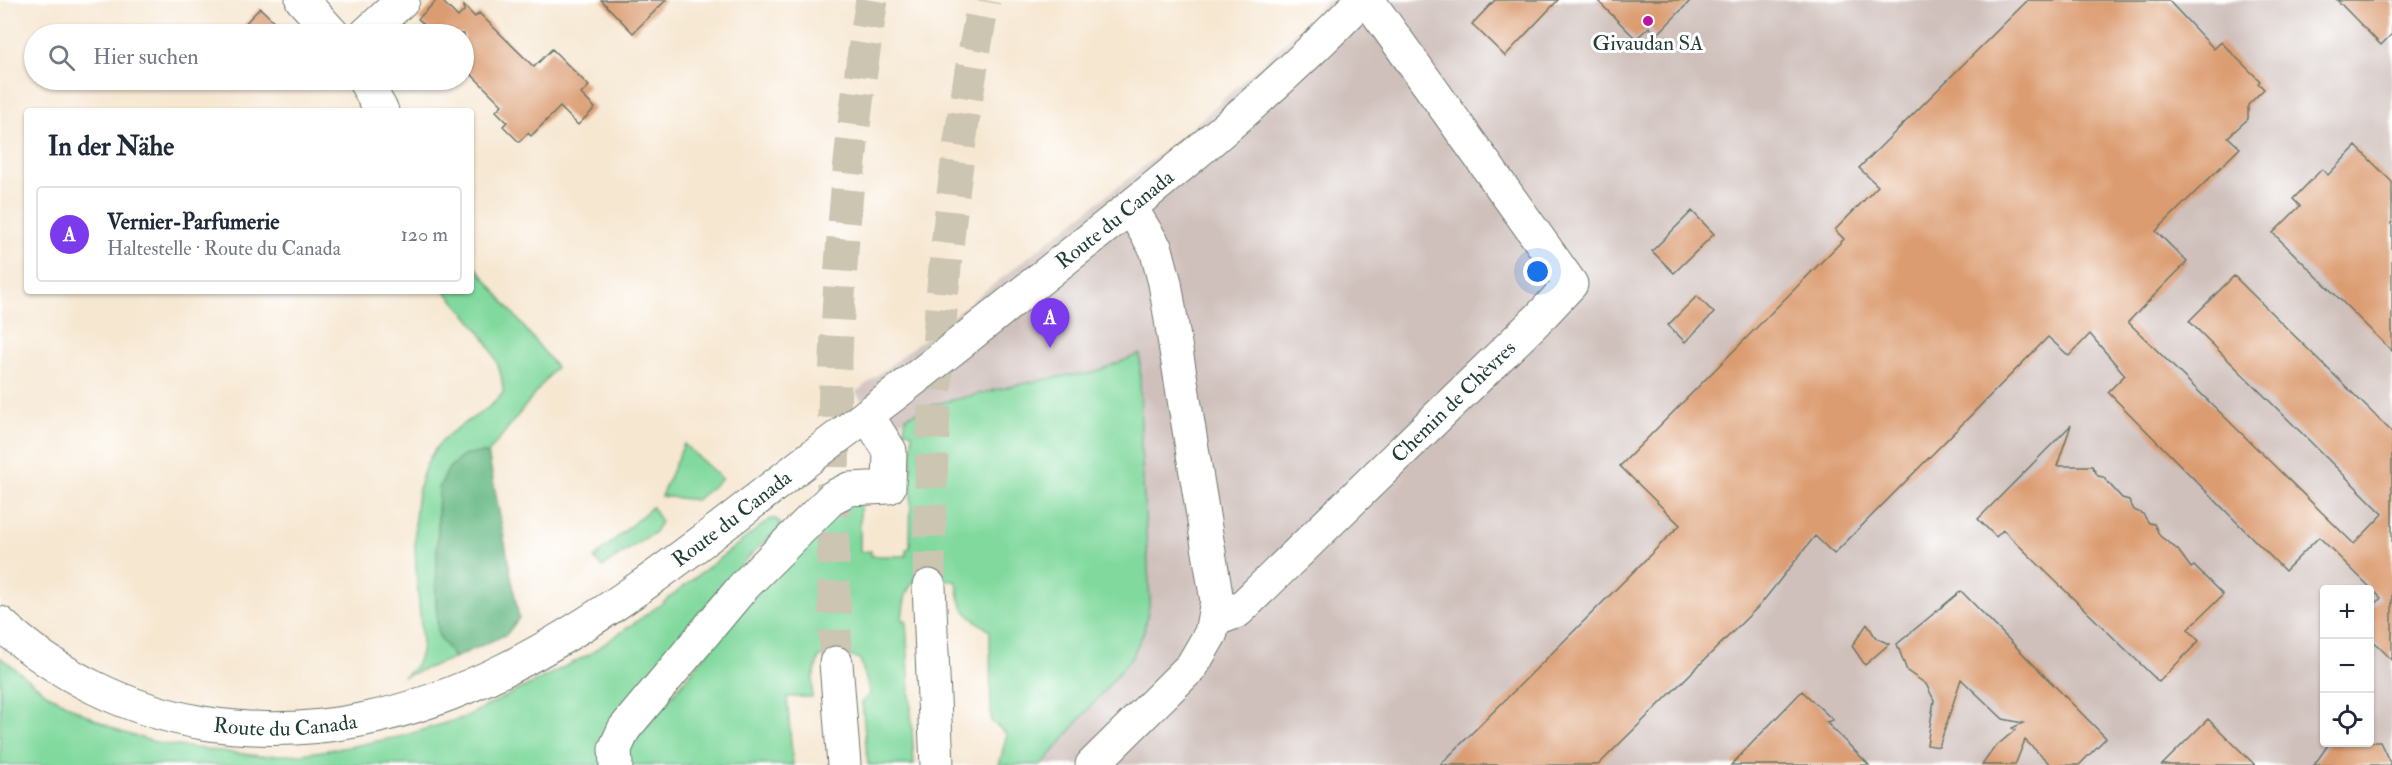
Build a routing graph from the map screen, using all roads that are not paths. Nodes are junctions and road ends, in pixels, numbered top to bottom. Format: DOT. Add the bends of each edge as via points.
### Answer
graph roads {
  1 [pos="302,0"];
  2 [pos="403,0"];
  3 [pos="1362,0"];
  4 [pos="1368,0"];
  5 [pos="324,24"];
  6 [pos="377,24"];
  7 [pos="370,90"];
  8 [pos="380,108"];
  9 [pos="1131,208"];
  10 [pos="867,415"];
  11 [pos="929,586"];
  12 [pos="1214,621"];
  13 [pos="0,622"];
  14 [pos="836,663"];
  15 [pos="616,765"];
  16 [pos="844,765"];
  17 [pos="937,765"];
  18 [pos="1092,765"];
  1 -- 5 [label="main road"];
  2 -- 6 [label="main road"];
  3 -- 9 [label="main road, Route du Canada" via="1257,102"];
  4 -- 12 [label="main road, Chemin de Chèvres" via="1571,284 1238,611"];
  7 -- 8 [label="main road"];
  9 -- 10 [label="main road, Route du Canada"];
  9 -- 12 [label="main road" via="1156,249 1165,283 1215,584"];
  10 -- 13 [label="main road, Route du Canada" via="648,584 592,621 534,657 494,676 389,715 284,730 179,719 147,710 84,682 38,654"];
  10 -- 15 [label="main road" via="890,451 889,487 849,489 833,497 743,587 624,729 615,749"];
  11 -- 17 [label="main road"];
  12 -- 18 [label="main road" via="1192,666"];
  14 -- 16 [label="main road"];
}
